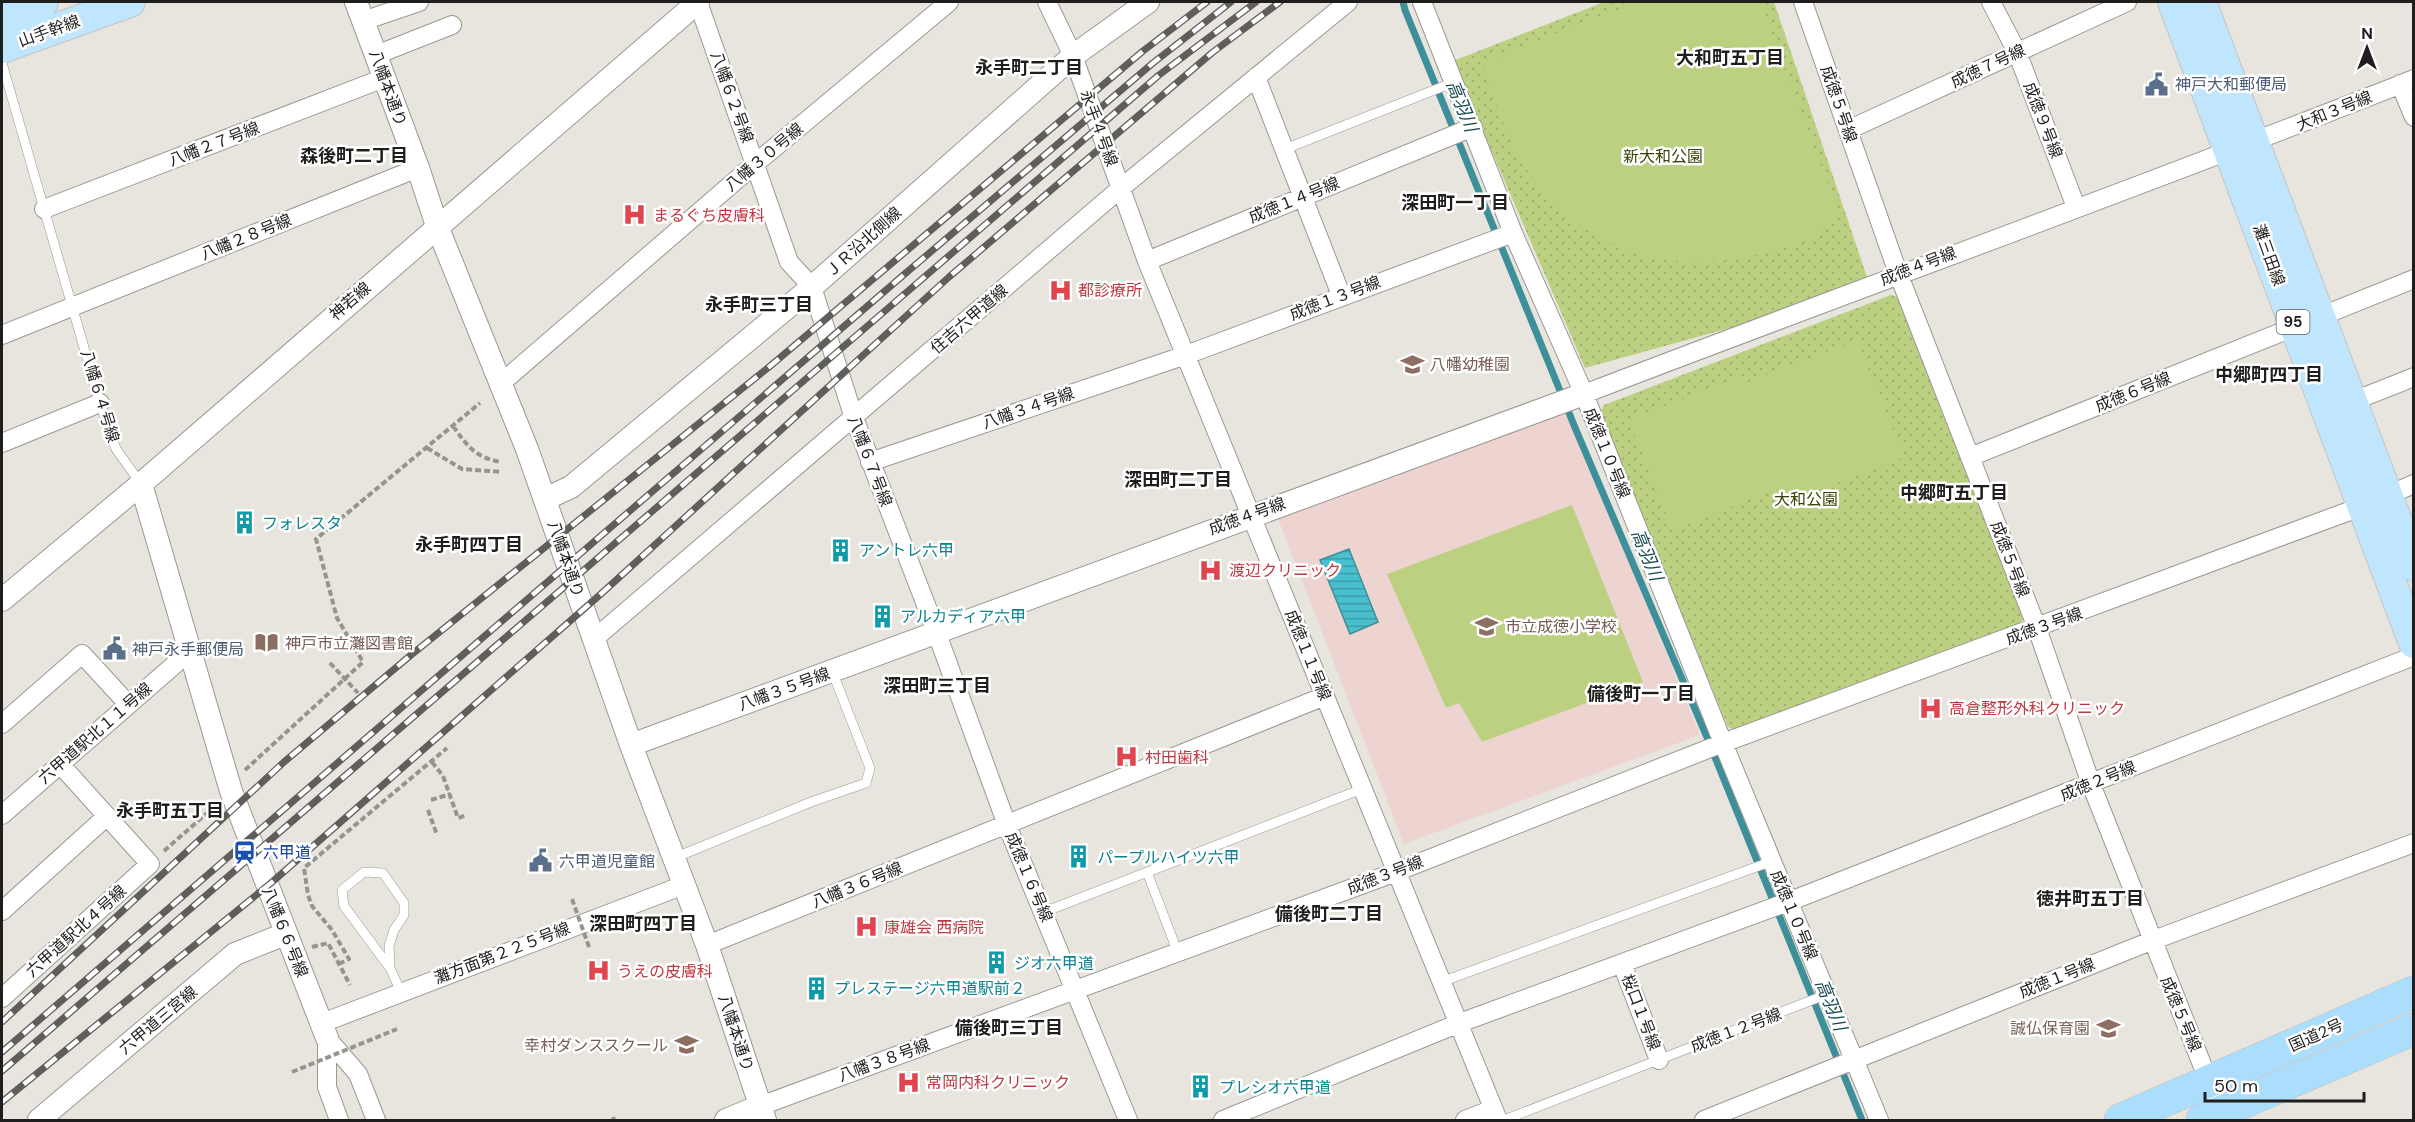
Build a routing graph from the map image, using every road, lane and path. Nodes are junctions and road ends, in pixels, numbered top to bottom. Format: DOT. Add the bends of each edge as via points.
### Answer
graph roads {
  1 [pos="43,2"];
  2 [pos="130,2"];
  3 [pos="419,2"];
  4 [pos="698,2"];
  5 [pos="949,2"];
  6 [pos="1047,2"];
  7 [pos="1148,2"];
  8 [pos="1348,2"];
  9 [pos="1422,2"];
  10 [pos="1803,2"];
  11 [pos="1991,2"];
  12 [pos="2127,2"];
  13 [pos="2173,2"];
  14 [pos="2201,2"];
  15 [pos="359,11"];
  16 [pos="2,18"];
  17 [pos="452,25"];
  18 [pos="2,48"];
  19 [pos="2017,52"];
  20 [pos="376,54"];
  21 [pos="1073,56"];
  22 [pos="2,63"];
  23 [pos="1256,77"];
  24 [pos="384,78"];
  25 [pos="2407,82"];
  26 [pos="1449,84"];
  27 [pos="2414,117"];
  28 [pos="1469,129"];
  29 [pos="1848,130"];
  30 [pos="2242,146"];
  31 [pos="1285,149"];
  32 [pos="756,163"];
  33 [pos="418,168"];
  34 [pos="1120,188"];
  35 [pos="1303,197"];
  36 [pos="2076,207"];
  37 [pos="44,209"];
  38 [pos="436,226"];
  39 [pos="1512,233"];
  40 [pos="1147,261"];
  41 [pos="1898,273"];
  42 [pos="2414,279"];
  43 [pos="812,287"];
  44 [pos="1341,295"];
  45 [pos="73,306"];
  46 [pos="2307,322"];
  47 [pos="2,335"];
  48 [pos="1186,355"];
  49 [pos="2414,377"];
  50 [pos="499,385"];
  51 [pos="1572,398"];
  52 [pos="2351,402"];
  53 [pos="100,403"];
  54 [pos="480,403"];
  55 [pos="854,418"];
  56 [pos="453,426"];
  57 [pos="2,443"];
  58 [pos="427,448"];
  59 [pos="1970,457"];
  60 [pos="501,462"];
  61 [pos="870,462"];
  62 [pos="502,472"];
  63 [pos="141,484"];
  64 [pos="2414,484"];
  65 [pos="545,499"];
  66 [pos="2375,500"];
  67 [pos="1251,515"];
  68 [pos="2414,566"];
  69 [pos="2,600"];
  70 [pos="2037,628"];
  71 [pos="936,631"];
  72 [pos="594,639"];
  73 [pos="2414,644"];
  74 [pos="189,652"];
  75 [pos="2414,656"];
  76 [pos="330,663"];
  77 [pos="832,671"];
  78 [pos="358,693"];
  79 [pos="1325,696"];
  80 [pos="128,704"];
  81 [pos="2,724"];
  82 [pos="1720,744"];
  83 [pos="631,746"];
  84 [pos="447,748"];
  85 [pos="432,762"];
  86 [pos="60,764"];
  87 [pos="244,772"];
  88 [pos="2091,784"];
  89 [pos="1362,789"];
  90 [pos="231,792"];
  91 [pos="450,794"];
  92 [pos="431,800"];
  93 [pos="428,810"];
  94 [pos="2,815"];
  95 [pos="467,815"];
  96 [pos="107,816"];
  97 [pos="1007,825"];
  98 [pos="436,835"];
  99 [pos="2414,843"];
  100 [pos="674,858"];
  101 [pos="1771,862"];
  102 [pos="150,864"];
  103 [pos="1147,872"];
  104 [pos="1396,872"];
  105 [pos="684,885"];
  106 [pos="572,899"];
  107 [pos="1779,906"];
  108 [pos="2,911"];
  109 [pos="1044,912"];
  110 [pos="285,933"];
  111 [pos="2151,941"];
  112 [pos="707,945"];
  113 [pos="312,947"];
  114 [pos="589,947"];
  115 [pos="1178,953"];
  116 [pos="339,964"];
  117 [pos="1622,964"];
  118 [pos="390,968"];
  119 [pos="1441,982"];
  120 [pos="350,985"];
  121 [pos="1076,990"];
  122 [pos="401,992"];
  123 [pos="2414,992"];
  124 [pos="1826,994"];
  125 [pos="2,998"];
  126 [pos="1457,1024"];
  127 [pos="397,1029"];
  128 [pos="2414,1029"];
  129 [pos="324,1031"];
  130 [pos="1659,1060"];
  131 [pos="1851,1060"];
  132 [pos="292,1072"];
  133 [pos="2209,1081"];
  134 [pos="762,1113"];
  135 [pos="1498,1117"];
  136 [pos="2216,1118"];
  137 [pos="39,1120"];
  138 [pos="339,1120"];
  139 [pos="376,1120"];
  140 [pos="726,1120"];
  141 [pos="1128,1120"];
  142 [pos="1223,1120"];
  143 [pos="1465,1120"];
  144 [pos="1704,1120"];
  145 [pos="1879,1120"];
  146 [pos="2120,1120"];
  1 -- 16 [label="main road, 山手幹線"];
  2 -- 18 [label="main road, 山手幹線"];
  3 -- 15 [label="street"];
  4 -- 32 [label="street, 八幡６２号線"];
  4 -- 38 [label="street, 神若線"];
  5 -- 32 [label="street, 八幡３０号線"];
  6 -- 21 [label="street, 永手４号線"];
  7 -- 21 [label="street, ＪＲ沿北側線"];
  8 -- 23 [label="street, 住吉六甲道線"];
  9 -- 26 [label="street, 成徳１０号線"];
  10 -- 29 [label="street, 成徳５号線"];
  11 -- 19 [label="street, 成徳９号線"];
  12 -- 19 [label="street, 成徳７号線"];
  13 -- 30 [label="main road, 灘三田線 / 95"];
  14 -- 30 [label="main road, 灘三田線 / 95"];
  15 -- 20 [label="street, 八幡本通り"];
  17 -- 20 [label="street"];
  19 -- 29 [label="street, 成徳７号線"];
  19 -- 36 [label="street, 成徳９号線"];
  20 -- 24 [label="street, 八幡本通り"];
  21 -- 34 [label="street, 永手４号線"];
  21 -- 43 [label="street, ＪＲ沿北側線"];
  22 -- 37 [label="lane, 八幡６４号線"];
  23 -- 31 [label="street"];
  23 -- 34 [label="street, 住吉六甲道線"];
  24 -- 33 [label="street, 八幡本通り"];
  24 -- 37 [label="street, 八幡２７号線"];
  25 -- 27 [label="street"];
  25 -- 30 [label="street, 大和３号線"];
  26 -- 28 [label="street, 成徳１０号線"];
  26 -- 31 [label="lane"];
  28 -- 35 [label="street, 成徳１４号線"];
  28 -- 39 [label="street, 成徳１０号線"];
  29 -- 41 [label="street, 成徳５号線"];
  30 -- 36 [label="street, 成徳４号線"];
  30 -- 46 [label="main road, 灘三田線 / 95"];
  31 -- 35 [label="street"];
  32 -- 43 [label="street, 八幡６２号線" via="789,262"];
  32 -- 50 [label="street, 八幡３０号線"];
  33 -- 38 [label="street, 八幡本通り"];
  33 -- 45 [label="street, 八幡２８号線"];
  34 -- 40 [label="street, 成徳１１号線"];
  34 -- 55 [label="street, 住吉六甲道線"];
  35 -- 40 [label="street, 成徳１４号線"];
  35 -- 44 [label="street"];
  36 -- 41 [label="street, 成徳４号線"];
  37 -- 45 [label="lane, 八幡６４号線"];
  38 -- 50 [label="street, 八幡本通り"];
  38 -- 63 [label="street, 神若線"];
  39 -- 44 [label="street, 成徳１３号線"];
  39 -- 51 [label="street, 成徳１０号線"];
  40 -- 48 [label="street, 成徳１１号線"];
  41 -- 51 [label="street, 成徳４号線"];
  41 -- 59 [label="street, 成徳５号線"];
  42 -- 46 [label="street, 成徳６号線"];
  43 -- 55 [label="street, 八幡６７号線"];
  43 -- 65 [label="street, ＪＲ沿北側線" via="571,487"];
  44 -- 48 [label="street, 成徳１３号線"];
  45 -- 47 [label="street, 八幡２８号線"];
  45 -- 53 [label="lane, 八幡６４号線"];
  46 -- 52 [label="main road, 灘三田線 / 95"];
  46 -- 59 [label="street, 成徳６号線"];
  46 -- 66 [label="main road, 灘三田線 / 95"];
  48 -- 61 [label="street, 八幡３４号線"];
  48 -- 67 [label="street, 成徳１１号線"];
  49 -- 52 [label="street"];
  50 -- 65 [label="street, 八幡本通り"];
  51 -- 67 [label="street, 成徳４号線"];
  51 -- 82 [label="street, 成徳１０号線"];
  52 -- 66 [label="main road, 灘三田線 / 95"];
  53 -- 57 [label="street"];
  53 -- 63 [label="lane, 八幡６４号線" via="116,449"];
  54 -- 56 [label="path"];
  55 -- 61 [label="street, 八幡６７号線"];
  55 -- 72 [label="street, 住吉六甲道線"];
  56 -- 58 [label="path"];
  56 -- 60 [label="path" via="471,452"];
  58 -- 62 [label="path" via="462,469"];
  58 -- 87 [label="path" via="316,539 338,618 363,662"];
  59 -- 70 [label="street, 成徳５号線"];
  61 -- 71 [label="street, 八幡６７号線"];
  63 -- 69 [label="street, 神若線"];
  63 -- 74 [label="street, 八幡６４号線"];
  64 -- 66 [label="street, 成徳３号線"];
  65 -- 72 [label="street, 八幡本通り"];
  66 -- 68 [label="main road, 灘三田線 / 95"];
  66 -- 70 [label="street, 成徳３号線"];
  66 -- 73 [label="main road, 灘三田線 / 95"];
  67 -- 71 [label="street, 成徳４号線"];
  67 -- 79 [label="street, 成徳１１号線"];
  70 -- 82 [label="street, 成徳３号線"];
  70 -- 88 [label="street, 成徳５号線"];
  71 -- 77 [label="street, 八幡３５号線"];
  71 -- 97 [label="street, 成徳１６号線"];
  72 -- 83 [label="street, 八幡本通り"];
  74 -- 80 [label="street, 六甲道駅北１１号線"];
  74 -- 90 [label="street, 八幡６４号線"];
  75 -- 88 [label="street, 成徳２号線"];
  76 -- 78 [label="path, bridge"];
  77 -- 83 [label="street, 八幡３５号線"];
  77 -- 100 [label="lane" via="870,768 866,783"];
  79 -- 89 [label="street, 成徳１１号線"];
  79 -- 97 [label="street, 八幡３６号線"];
  80 -- 81 [label="street" via="82,654"];
  80 -- 86 [label="street, 六甲道駅北１１号線"];
  82 -- 101 [label="street, 成徳１０号線"];
  82 -- 104 [label="street, 成徳３号線"];
  83 -- 100 [label="street, 八幡本通り"];
  84 -- 85 [label="path"];
  85 -- 91 [label="path"];
  85 -- 116 [label="path" via="304,868 312,906 349,959"];
  86 -- 94 [label="street, 六甲道駅北１１号線"];
  86 -- 96 [label="street"];
  88 -- 107 [label="street, 成徳２号線"];
  88 -- 111 [label="street, 成徳５号線"];
  89 -- 103 [label="lane"];
  89 -- 104 [label="street, 成徳１１号線"];
  90 -- 102 [label="path"];
  90 -- 110 [label="street, 八幡６６号線"];
  91 -- 92 [label="path"];
  91 -- 95 [label="path" via="458,818"];
  93 -- 98 [label="path"];
  96 -- 102 [label="street"];
  96 -- 108 [label="street"];
  97 -- 109 [label="street, 成徳１６号線"];
  97 -- 112 [label="street, 八幡３６号線"];
  99 -- 111 [label="street, 成徳１号線"];
  100 -- 105 [label="street, 八幡本通り"];
  101 -- 107 [label="street, 成徳１０号線"];
  101 -- 119 [label="lane"];
  102 -- 125 [label="street, 六甲道駅北４号線"];
  103 -- 109 [label="lane"];
  103 -- 115 [label="lane"];
  104 -- 115 [label="street, 成徳３号線"];
  104 -- 119 [label="street, 成徳１１号線"];
  105 -- 112 [label="street, 八幡本通り"];
  105 -- 122 [label="street, 灘方面第２２５号線"];
  106 -- 114 [label="path, bridge"];
  107 -- 117 [label="street, 成徳２号線"];
  107 -- 124 [label="street, 成徳１０号線"];
  109 -- 121 [label="street, 成徳１６号線"];
  110 -- 129 [label="street, 八幡６６号線"];
  110 -- 137 [label="street, 六甲道三宮線" via="235,954"];
  111 -- 131 [label="street, 成徳１号線"];
  111 -- 133 [label="street, 成徳５号線"];
  112 -- 134 [label="street, 八幡本通り"];
  113 -- 116 [label="path" via="328,943"];
  115 -- 121 [label="street, 成徳３号線"];
  116 -- 120 [label="path"];
  117 -- 126 [label="street, 成徳２号線"];
  117 -- 130 [label="street, 桜口１号線"];
  118 -- 118 [label="lane" via="344,906 342,890 364,872 383,873 404,903 404,915 389,946"];
  118 -- 122 [label="lane"];
  119 -- 126 [label="street, 成徳１１号線"];
  121 -- 134 [label="street, 八幡３８号線"];
  121 -- 141 [label="street, 成徳１６号線"];
  122 -- 129 [label="street, 灘方面第２２５号線"];
  123 -- 133 [label="highway, 国道2号"];
  124 -- 130 [label="lane, 成徳１２号線"];
  124 -- 131 [label="street, 成徳１０号線"];
  126 -- 135 [label="street, 成徳１１号線"];
  126 -- 142 [label="street, 成徳２号線"];
  127 -- 132 [label="path, bridge"];
  128 -- 136 [label="highway, 国道2号"];
  129 -- 138 [label="street, 八幡６６号線" via="327,1087"];
  129 -- 139 [label="street, 八幡６６号線" via="358,1074"];
  130 -- 135 [label="lane, 成徳１２号線"];
  131 -- 144 [label="street, 成徳１号線"];
  131 -- 145 [label="street, 成徳１０号線"];
  133 -- 136 [label="street, 成徳５号線"];
  133 -- 146 [label="highway, 国道2号"];
  134 -- 140 [label="street, 八幡３８号線"];
  135 -- 143 [label="street"];
}
